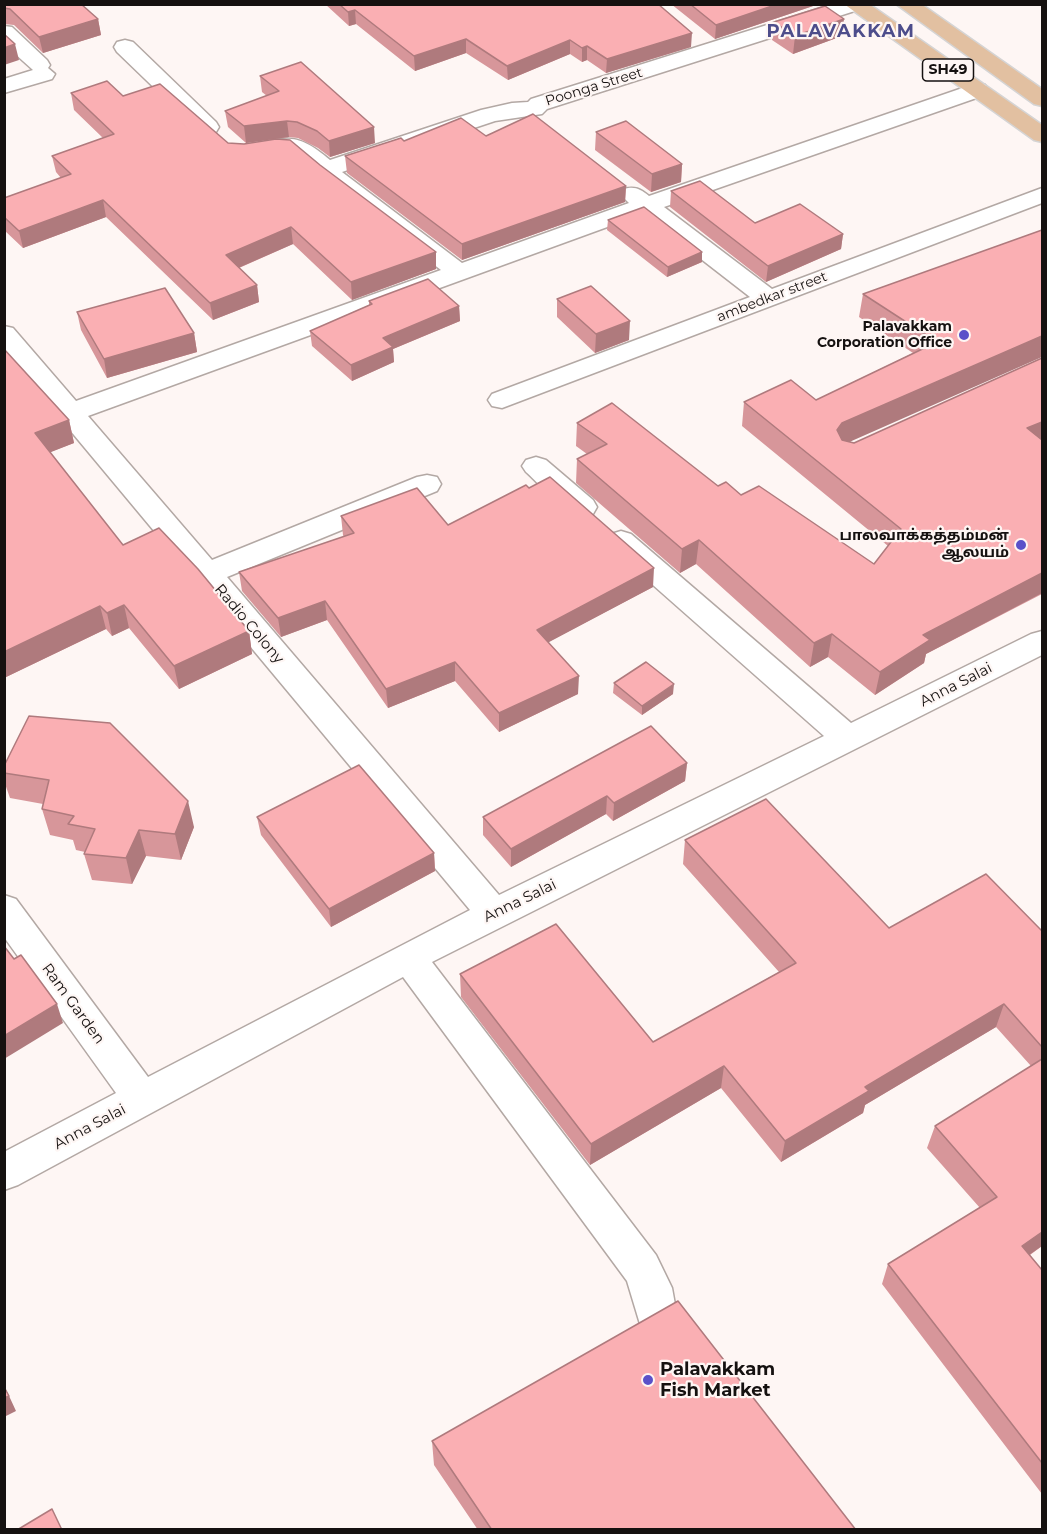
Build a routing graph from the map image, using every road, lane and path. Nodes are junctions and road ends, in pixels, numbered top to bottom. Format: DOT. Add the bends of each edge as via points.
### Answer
graph roads {
  1 [pos="854,4"];
  2 [pos="906,4"];
  3 [pos="4,32"];
  4 [pos="125,47"];
  5 [pos="4,87"];
  6 [pos="977,90"];
  7 [pos="1042,99"];
  8 [pos="1042,135"];
  9 [pos="328,171"];
  10 [pos="619,184"];
  11 [pos="1042,195"];
  12 [pos="646,205"];
  13 [pos="460,273"];
  14 [pos="768,298"];
  15 [pos="4,334"];
  16 [pos="502,400"];
  17 [pos="72,412"];
  18 [pos="536,465"];
  19 [pos="428,484"];
  20 [pos="207,574"];
  21 [pos="1042,642"];
  22 [pos="848,739"];
  23 [pos="4,909"];
  24 [pos="494,914"];
  25 [pos="408,957"];
  26 [pos="142,1099"];
  27 [pos="4,1172"];
  28 [pos="655,1310"];
  1 -- 6 [label="main road, SH49"];
  1 -- 9 [label="street, Poonga Street" via="704,44 539,104 541,118 512,110 489,115 335,165"];
  2 -- 7 [label="main road, SH49"];
  3 -- 5 [label="street" via="42,70"];
  4 -- 9 [label="street" via="172,95 230,145 247,153 288,143 298,145"];
  6 -- 8 [label="main road, SH49"];
  6 -- 12 [label="street"];
  9 -- 13 [label="street"];
  10 -- 12 [label="street"];
  11 -- 14 [label="street, ambedkar street"];
  12 -- 13 [label="street"];
  12 -- 14 [label="street"];
  13 -- 17 [label="street"];
  14 -- 16 [label="street, ambedkar street"];
  15 -- 17 [label="street, Radio Colony"];
  17 -- 20 [label="street, Radio Colony"];
  18 -- 22 [label="street"];
  19 -- 20 [label="street"];
  20 -- 24 [label="street, Radio Colony"];
  21 -- 22 [label="street, Anna Salai"];
  22 -- 24 [label="street, Anna Salai"];
  23 -- 26 [label="street, Ram Garden"];
  24 -- 25 [label="street, Anna Salai"];
  25 -- 26 [label="street, Anna Salai"];
  25 -- 28 [label="street" via="642,1268"];
  26 -- 27 [label="street, Anna Salai"];
}
